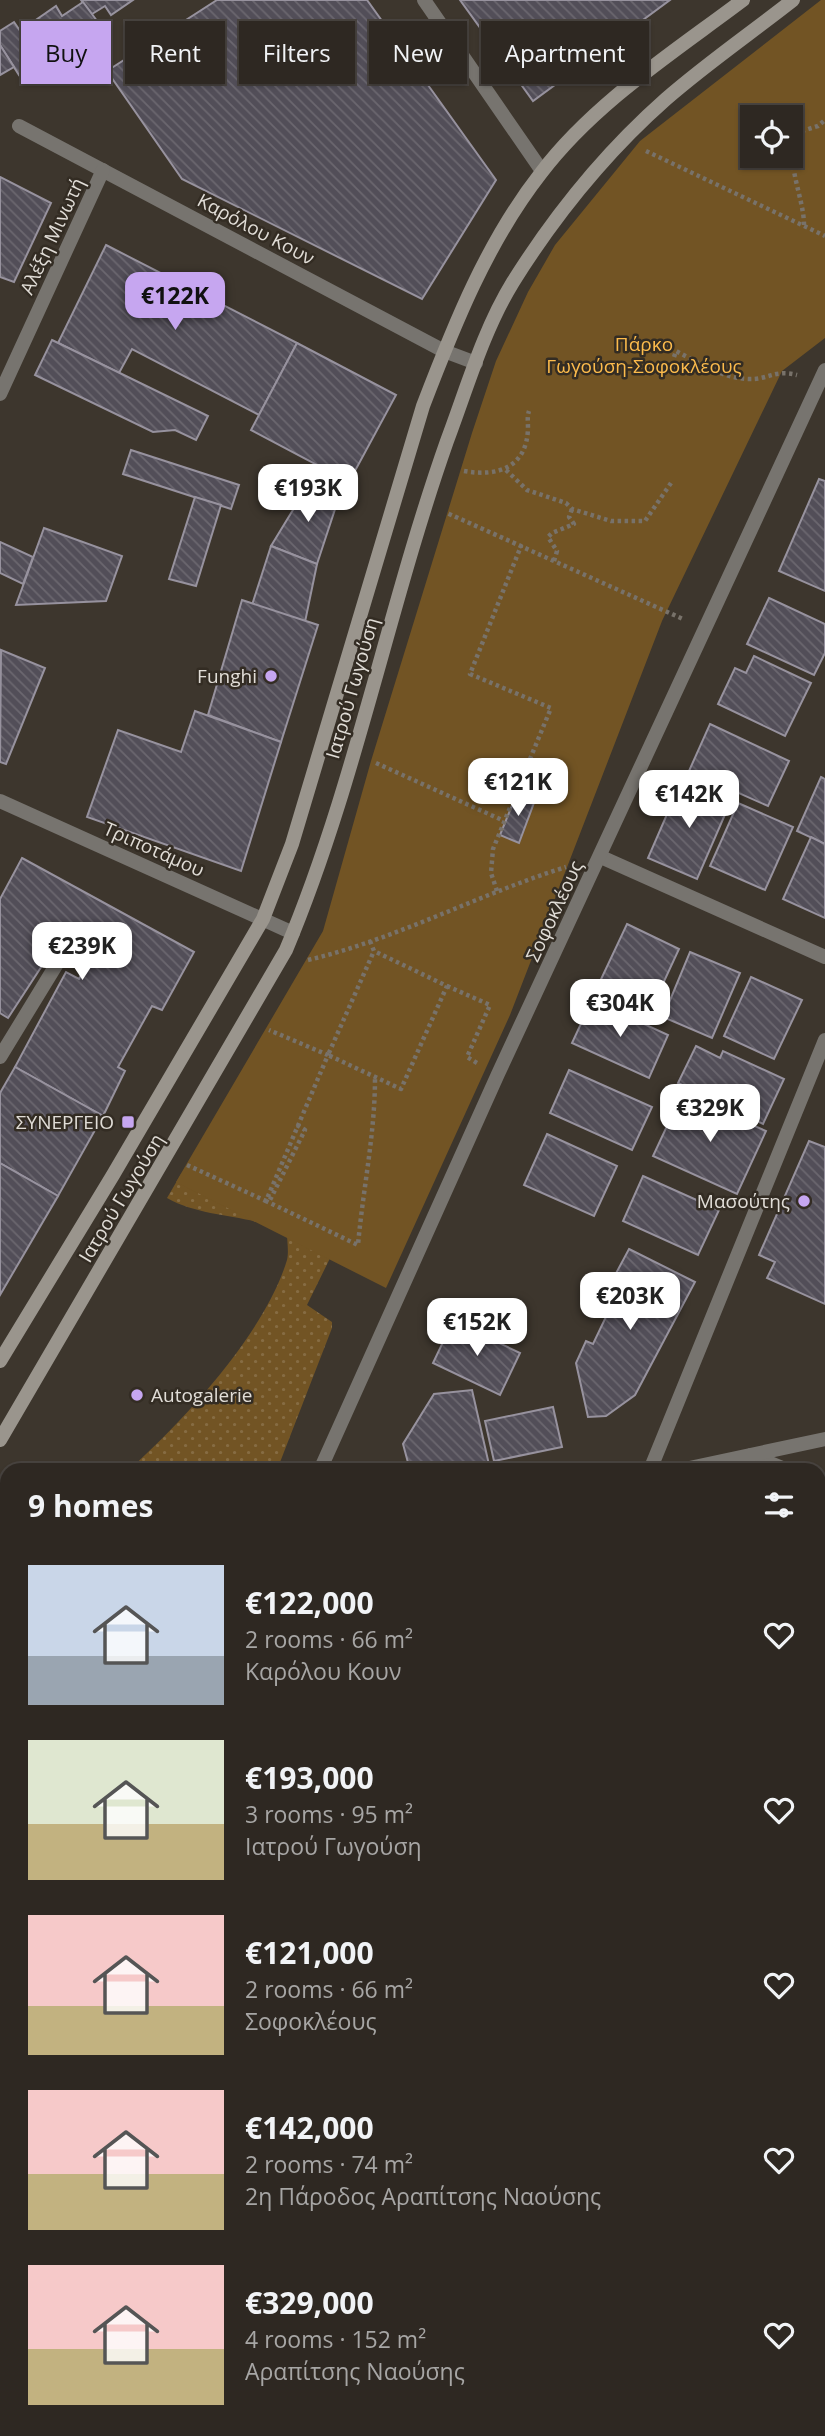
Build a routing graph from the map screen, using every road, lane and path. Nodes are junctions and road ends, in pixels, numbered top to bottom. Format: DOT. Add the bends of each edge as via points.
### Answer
graph roads {
  1 [pos="424,0"];
  2 [pos="743,0"];
  3 [pos="793,0"];
  4 [pos="825,120"];
  5 [pos="19,126"];
  6 [pos="624,139"];
  7 [pos="103,170"];
  8 [pos="542,171"];
  9 [pos="804,225"];
  10 [pos="825,236"];
  11 [pos="444,351"];
  12 [pos="674,357"];
  13 [pos="475,363"];
  14 [pos="825,370"];
  15 [pos="782,371"];
  16 [pos="0,394"];
  17 [pos="528,411"];
  18 [pos="439,466"];
  19 [pos="506,470"];
  20 [pos="671,483"];
  21 [pos="572,509"];
  22 [pos="554,561"];
  23 [pos="705,629"];
  24 [pos="352,756"];
  25 [pos="2,805"];
  26 [pos="502,820"];
  27 [pos="601,857"];
  28 [pos="497,891"];
  29 [pos="264,919"];
  30 [pos="293,933"];
  31 [pos="370,942"];
  32 [pos="374,951"];
  33 [pos="825,957"];
  34 [pos="307,960"];
  35 [pos="58,962"];
  36 [pos="447,986"];
  37 [pos="246,1020"];
  38 [pos="825,1040"];
  39 [pos="328,1055"];
  40 [pos="0,1057"];
  41 [pos="498,1074"];
  42 [pos="375,1078"];
  43 [pos="298,1125"];
  44 [pos="168,1156"];
  45 [pos="266,1202"];
  46 [pos="0,1361"];
  47 [pos="825,1439"];
  48 [pos="0,1440"];
  49 [pos="751,1455"];
  50 [pos="323,1463"];
  51 [pos="653,1463"];
  52 [pos="713,1463"];
  53 [pos="770,1463"];
  1 -- 8 [label="street"];
  2 -- 8 [label="main road, Ιατρού Γωγούση" via="626,89"];
  3 -- 6 [label="main road, Ιατρού Γωγούση" via="668,97"];
  4 -- 9 [label="path" via="799,132 791,149"];
  5 -- 7 [label="street, Καρόλου Κουν"];
  6 -- 9 [label="path"];
  6 -- 13 [label="main road, Ιατρού Γωγούση" via="579,189 512,283"];
  7 -- 11 [label="street, Καρόλου Κουν"];
  7 -- 16 [label="street, Αλέξη Μινωτή"];
  8 -- 11 [label="main road, Ιατρού Γωγούση" via="498,238"];
  9 -- 10 [label="path"];
  11 -- 13 [label="street, Καρόλου Κουν"];
  11 -- 29 [label="main road, Ιατρού Γωγούση" via="372,570 292,845"];
  12 -- 15 [label="path" via="676,351 731,378 755,379"];
  13 -- 18 [label="main road, Ιατρού Γωγούση"];
  14 -- 23 [label="street, Σοφοκλέους"];
  17 -- 19 [label="path" via="520,452"];
  18 -- 19 [label="path" via="480,474"];
  18 -- 24 [label="main road, Ιατρού Γωγούση"];
  19 -- 21 [label="path" via="527,491"];
  20 -- 21 [label="path" via="645,521 611,521"];
  21 -- 22 [label="path" via="569,517 574,524 548,537 558,554"];
  22 -- 23 [label="path"];
  22 -- 26 [label="path" via="495,534 447,513 484,530 521,546 470,674 551,708"];
  23 -- 27 [label="street, Σοφοκλέους"];
  24 -- 26 [label="path"];
  24 -- 30 [label="main road, Ιατρού Γωγούση"];
  25 -- 29 [label="street, Τριποτάμου"];
  26 -- 28 [label="path" via="491,860"];
  27 -- 28 [label="path"];
  27 -- 33 [label="street"];
  27 -- 41 [label="street, Σοφοκλέους"];
  28 -- 31 [label="path"];
  29 -- 30 [label="street, Τριποτάμου"];
  29 -- 46 [label="main road, Ιατρού Γωγούση"];
  30 -- 37 [label="main road, Ιατρού Γωγούση"];
  31 -- 32 [label="path"];
  31 -- 34 [label="path"];
  32 -- 36 [label="path"];
  32 -- 39 [label="path"];
  35 -- 40 [label="street"];
  36 -- 41 [label="path" via="490,1004 467,1058"];
  36 -- 42 [label="path" via="401,1089"];
  37 -- 39 [label="path"];
  37 -- 44 [label="main road, Ιατρού Γωγούση"];
  38 -- 51 [label="street"];
  39 -- 42 [label="path"];
  39 -- 43 [label="path"];
  41 -- 50 [label="street, Σοφοκλέους"];
  42 -- 45 [label="path" via="375,1115 358,1245"];
  43 -- 45 [label="path"];
  43 -- 45 [label="path" via="305,1130"];
  44 -- 45 [label="path"];
  44 -- 48 [label="main road, Ιατρού Γωγούση"];
  47 -- 49 [label="street"];
  49 -- 52 [label="street"];
  49 -- 53 [label="street"];
}
